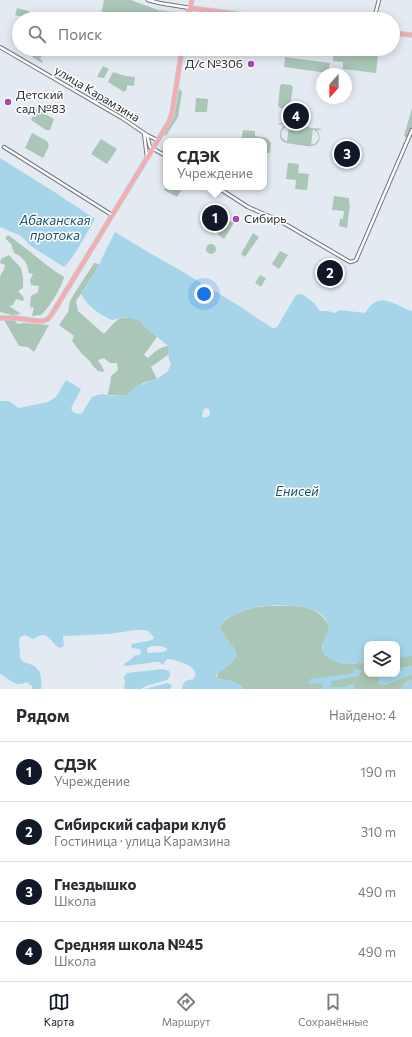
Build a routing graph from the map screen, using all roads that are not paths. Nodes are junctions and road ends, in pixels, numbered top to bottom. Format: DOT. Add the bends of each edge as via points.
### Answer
graph roads {
  1 [pos="148,0"];
  2 [pos="192,0"];
  3 [pos="379,0"];
  4 [pos="190,8"];
  5 [pos="189,12"];
  6 [pos="222,12"];
  7 [pos="376,12"];
  8 [pos="400,34"];
  9 [pos="412,35"];
  10 [pos="0,47"];
  11 [pos="12,54"];
  12 [pos="15,56"];
  13 [pos="181,56"];
  14 [pos="412,130"];
  15 [pos="144,132"];
  16 [pos="147,134"];
  17 [pos="157,140"];
  18 [pos="4,147"];
  19 [pos="152,148"];
  20 [pos="163,154"];
  21 [pos="147,157"];
  22 [pos="222,190"];
  23 [pos="112,215"];
  24 [pos="0,318"];
  1 -- 4 [label="street"];
  2 -- 4 [label="main road"];
  3 -- 7 [label="street"];
  4 -- 5 [label="main road"];
  4 -- 6 [label="main road"];
  8 -- 9 [label="main road"];
  10 -- 11 [label="street, улица Карамзина"];
  12 -- 15 [label="street, улица Карамзина"];
  13 -- 17 [label="main road" via="172,113"];
  14 -- 22 [label="street" via="356,260 350,262"];
  15 -- 16 [label="street, улица Карамзина"];
  15 -- 21 [label="street"];
  16 -- 17 [label="street, улица Карамзина"];
  16 -- 19 [label="street" via="149,146"];
  17 -- 19 [label="main road"];
  18 -- 23 [label="street"];
  19 -- 20 [label="street"];
  19 -- 21 [label="main road"];
  21 -- 23 [label="main road"];
  23 -- 24 [label="main road" via="48,319 37,322"];
}
